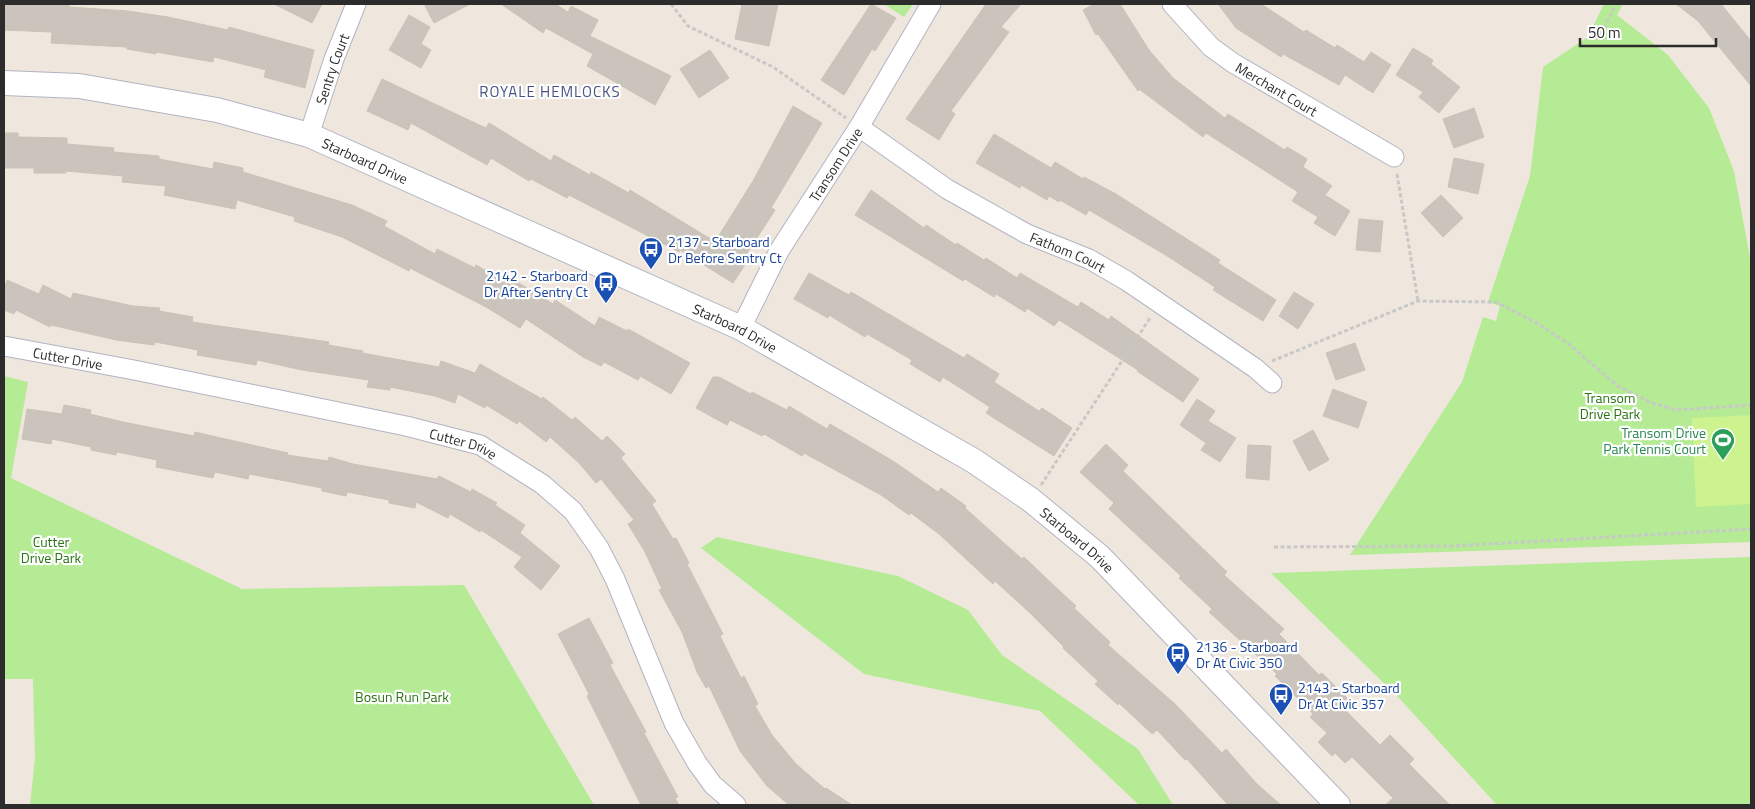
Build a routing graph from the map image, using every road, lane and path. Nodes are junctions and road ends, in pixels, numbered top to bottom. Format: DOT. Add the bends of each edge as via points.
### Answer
graph roads {
  1 [pos="356,4"];
  2 [pos="672,4"];
  3 [pos="931,4"];
  4 [pos="1172,4"];
  5 [pos="1616,4"];
  6 [pos="1598,40"];
  7 [pos="4,83"];
  8 [pos="858,127"];
  9 [pos="309,135"];
  10 [pos="1394,157"];
  11 [pos="1418,301"];
  12 [pos="1160,303"];
  13 [pos="742,328"];
  14 [pos="4,346"];
  15 [pos="1255,368"];
  16 [pos="1272,384"];
  17 [pos="1751,405"];
  18 [pos="1031,500"];
  19 [pos="1751,529"];
  20 [pos="1274,547"];
  21 [pos="736,805"];
  22 [pos="1338,805"];
  1 -- 9 [label="street, Sentry Court"];
  2 -- 8 [label="path" via="688,26 773,67"];
  3 -- 8 [label="street, Transom Drive"];
  4 -- 10 [label="street, Merchant Court" via="1211,47 1233,63"];
  5 -- 6 [label="path"];
  7 -- 9 [label="street, Starboard Drive" via="79,86 217,110"];
  8 -- 12 [label="street, Fathom Court" via="955,194 1026,234 1089,259"];
  8 -- 13 [label="street, Transom Drive" via="778,252"];
  9 -- 13 [label="street, Starboard Drive"];
  10 -- 11 [label="path"];
  11 -- 15 [label="path"];
  11 -- 17 [label="path" via="1496,302 1566,342 1618,386 1652,403 1677,410"];
  12 -- 15 [label="street, Fathom Court"];
  12 -- 18 [label="path"];
  13 -- 18 [label="street, Starboard Drive" via="974,460"];
  14 -- 21 [label="street, Cutter Drive" via="406,426 480,445 542,484 573,511 615,578 674,722 713,785"];
  15 -- 16 [label="street, Fathom Court"];
  18 -- 22 [label="street, Starboard Drive" via="1100,557"];
  19 -- 20 [label="path" via="1453,546"];
}
